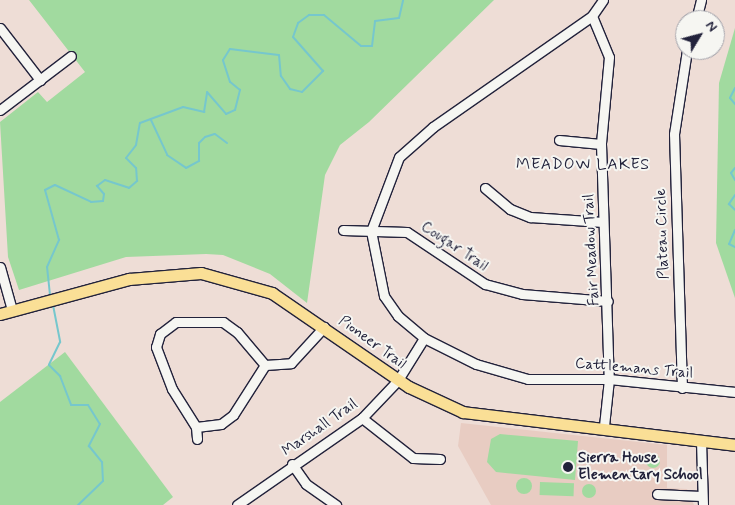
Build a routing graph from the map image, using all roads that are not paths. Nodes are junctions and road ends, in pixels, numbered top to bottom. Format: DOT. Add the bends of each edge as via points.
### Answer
graph roads {
  1 [pos="603,0"];
  2 [pos="592,16"];
  3 [pos="0,28"];
  4 [pos="71,56"];
  5 [pos="685,60"];
  6 [pos="40,80"];
  7 [pos="0,110"];
  8 [pos="559,140"];
  9 [pos="602,144"];
  10 [pos="485,188"];
  11 [pos="603,222"];
  12 [pos="343,230"];
  13 [pos="371,231"];
  14 [pos="0,267"];
  15 [pos="608,301"];
  16 [pos="12,310"];
  17 [pos="0,314"];
  18 [pos="324,327"];
  19 [pos="424,338"];
  20 [pos="265,365"];
  21 [pos="609,379"];
  22 [pos="398,380"];
  23 [pos="682,388"];
  24 [pos="735,392"];
  25 [pos="362,418"];
  26 [pos="604,426"];
  27 [pos="196,427"];
  28 [pos="197,439"];
  29 [pos="701,442"];
  30 [pos="735,445"];
  31 [pos="440,459"];
  32 [pos="292,464"];
  33 [pos="656,494"];
  34 [pos="702,500"];
  35 [pos="237,505"];
  36 [pos="336,505"];
  1 -- 2 [label="street"];
  2 -- 9 [label="street, Fair Meadow Trail" via="609,57"];
  2 -- 13 [label="street" via="433,127 399,157"];
  3 -- 6 [label="street"];
  4 -- 6 [label="street"];
  5 -- 23 [label="street, Plateau Circle" via="674,134"];
  6 -- 7 [label="street"];
  8 -- 9 [label="street"];
  9 -- 11 [label="street, Fair Meadow Trail"];
  10 -- 11 [label="street" via="510,209 530,217"];
  11 -- 15 [label="street, Fair Meadow Trail"];
  12 -- 13 [label="street, Cougar Trail"];
  13 -- 15 [label="street, Cougar Trail" via="407,232 421,238 485,284 522,294"];
  13 -- 19 [label="street, Cattlemans Trail" via="384,296 398,316"];
  14 -- 16 [label="street"];
  15 -- 21 [label="street, Fair Meadow Trail"];
  16 -- 17 [label="main road, Pioneer Trail"];
  16 -- 18 [label="main road, Pioneer Trail" via="149,275 201,273 272,293"];
  18 -- 20 [label="street" via="291,363"];
  18 -- 22 [label="main road, Pioneer Trail"];
  19 -- 21 [label="street, Cattlemans Trail" via="476,364 528,379"];
  19 -- 22 [label="street, Marshall Trail"];
  20 -- 27 [label="street" via="233,415 221,424"];
  20 -- 27 [label="street" via="223,322 192,320 166,326 156,347 158,360"];
  21 -- 23 [label="street, Cattlemans Trail"];
  21 -- 26 [label="street, Fair Meadow Trail"];
  22 -- 25 [label="street, Marshall Trail"];
  22 -- 26 [label="main road, Pioneer Trail" via="433,401 478,416"];
  23 -- 24 [label="street, Cattlemans Trail"];
  25 -- 31 [label="street" via="413,458"];
  25 -- 32 [label="street, Marshall Trail"];
  26 -- 29 [label="main road, Pioneer Trail"];
  27 -- 28 [label="street"];
  29 -- 30 [label="main road, Pioneer Trail"];
  29 -- 34 [label="street"];
  32 -- 35 [label="street, Marshall Trail"];
  32 -- 36 [label="street" via="306,484"];
  33 -- 34 [label="street"];
}
